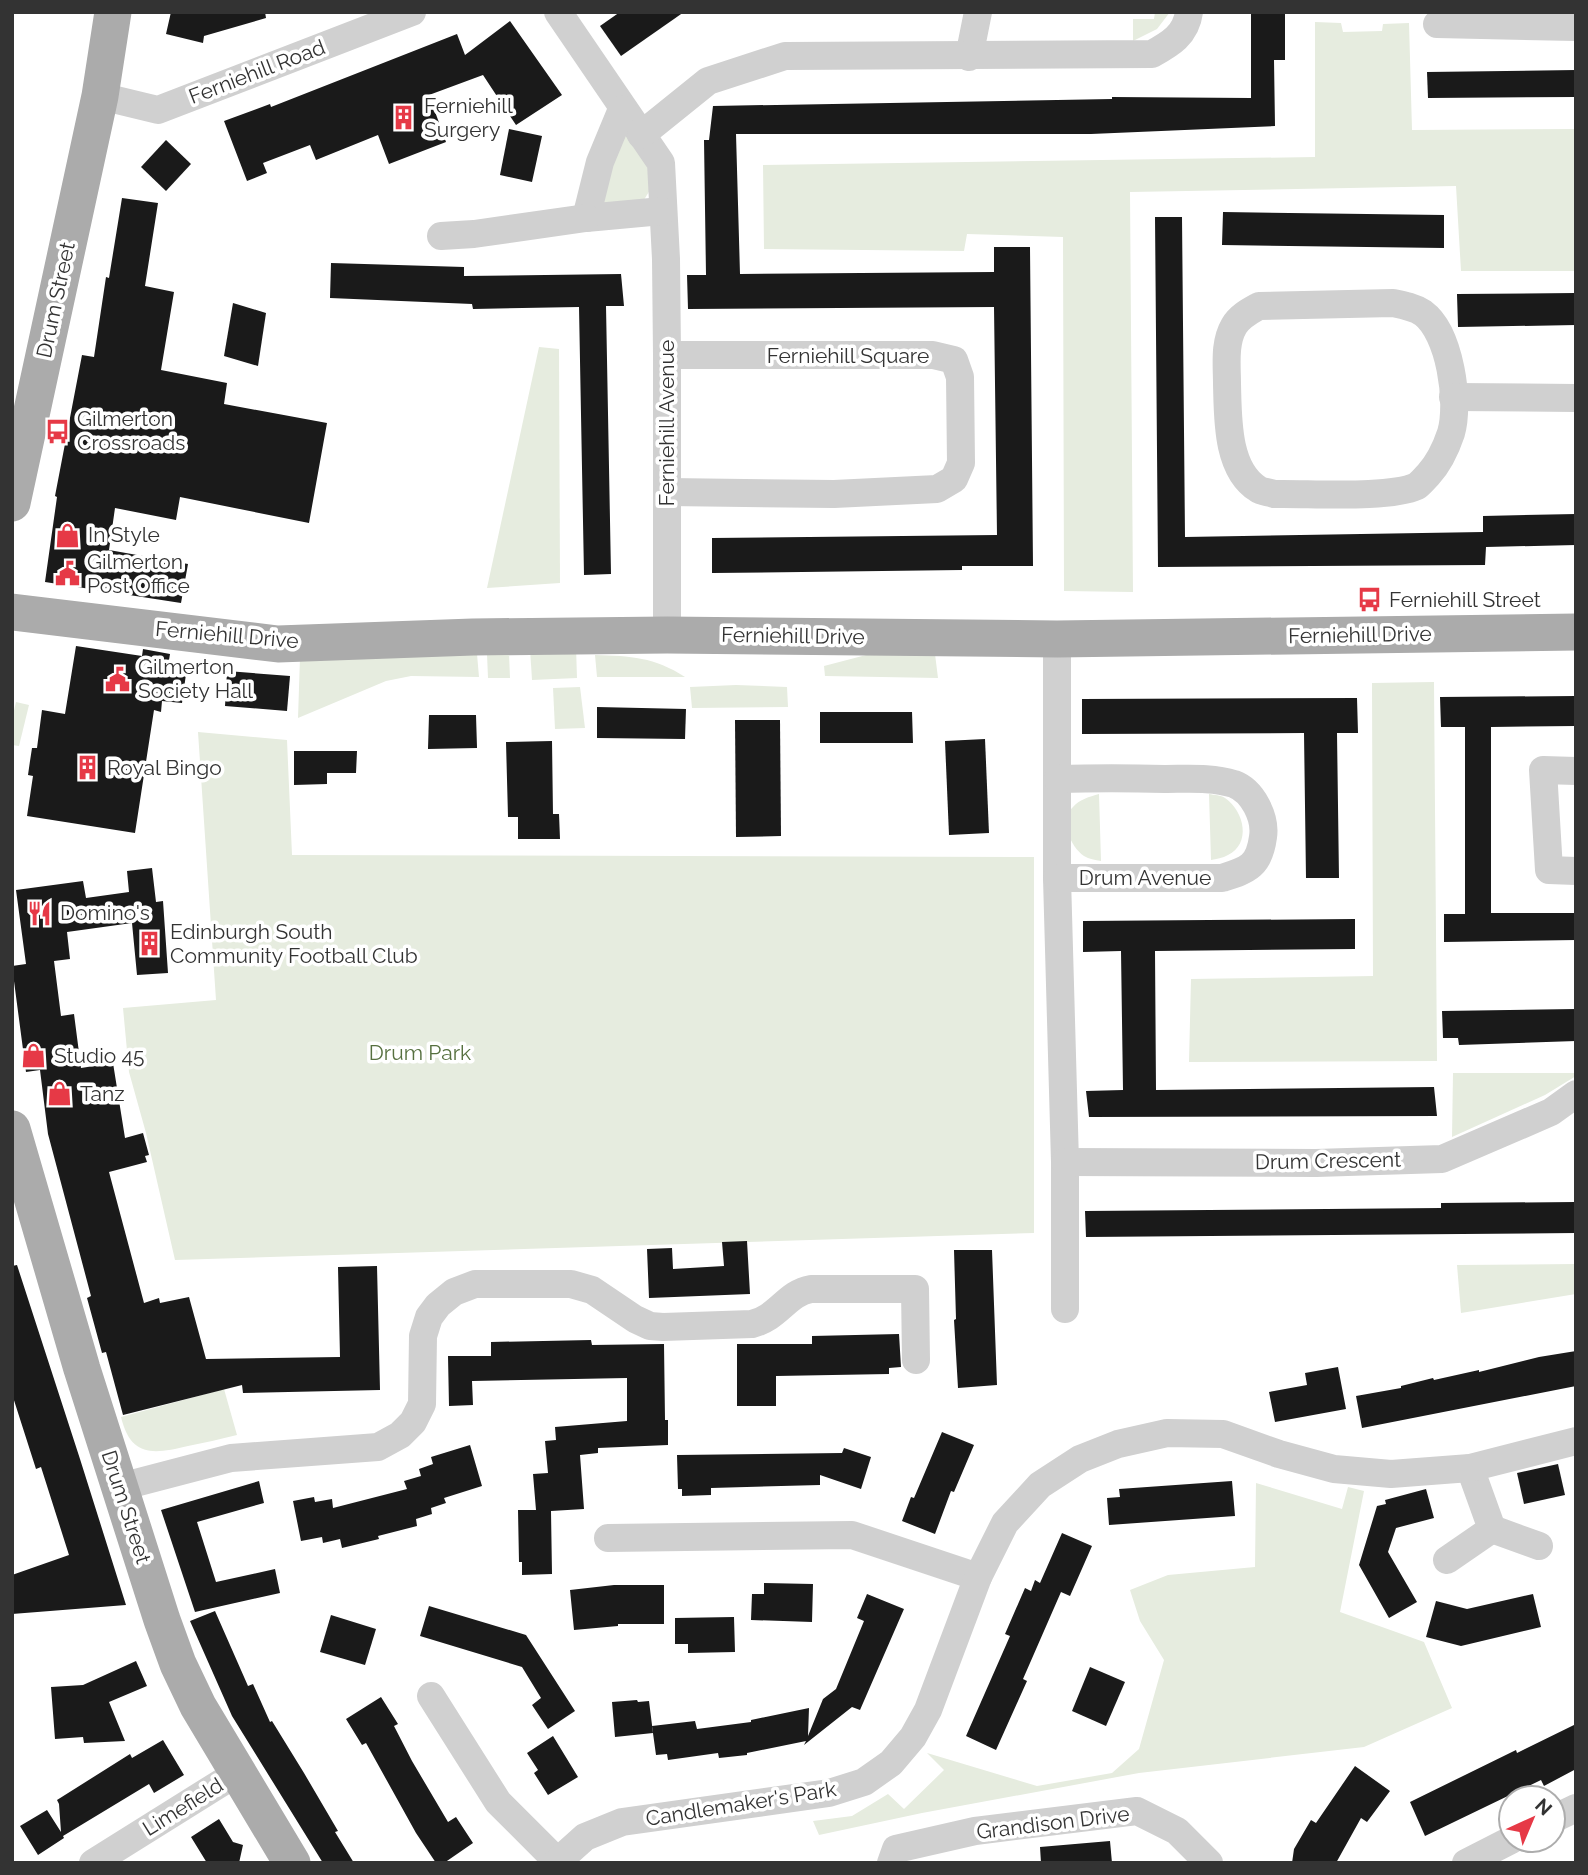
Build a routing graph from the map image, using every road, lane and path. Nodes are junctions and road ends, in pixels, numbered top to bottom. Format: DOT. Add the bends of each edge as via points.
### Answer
graph roads {
  1 [pos="113,12"];
  2 [pos="412,12"];
  3 [pos="558,12"];
  4 [pos="978,12"];
  5 [pos="1189,12"];
  6 [pos="1437,24"];
  7 [pos="1576,27"];
  8 [pos="969,57"];
  9 [pos="100,96"];
  10 [pos="622,109"];
  11 [pos="641,135"];
  12 [pos="662,211"];
  13 [pos="586,218"];
  14 [pos="441,236"];
  15 [pos="667,355"];
  16 [pos="1453,397"];
  17 [pos="1576,398"];
  18 [pos="668,492"];
  19 [pos="12,503"];
  20 [pos="12,612"];
  21 [pos="1576,632"];
  22 [pos="667,635"];
  23 [pos="1057,639"];
  24 [pos="1576,771"];
  25 [pos="1058,779"];
  26 [pos="1576,871"];
  27 [pos="1057,878"];
  28 [pos="1576,1094"];
  29 [pos="12,1129"];
  30 [pos="1065,1162"];
  31 [pos="1065,1309"];
  32 [pos="916,1360"];
  33 [pos="1576,1441"];
  34 [pos="1470,1468"];
  35 [pos="120,1487"];
  36 [pos="1492,1530"];
  37 [pos="608,1538"];
  38 [pos="1539,1546"];
  39 [pos="1447,1560"];
  40 [pos="978,1577"];
  41 [pos="431,1696"];
  42 [pos="237,1773"];
  43 [pos="1497,1847"];
  44 [pos="557,1862"];
  45 [pos="93,1863"];
  46 [pos="292,1863"];
  47 [pos="891,1863"];
  48 [pos="1209,1863"];
  49 [pos="1466,1863"];
  1 -- 9 [label="main road, Drum Street"];
  2 -- 9 [label="street, Ferniehill Road" via="158,110"];
  3 -- 10 [label="street, Ferniehill Avenue"];
  4 -- 8 [label="street"];
  5 -- 8 [label="street" via="1187,25 1174,42 1152,54"];
  6 -- 7 [label="street"];
  8 -- 11 [label="street" via="785,56 708,81"];
  9 -- 19 [label="main road, Drum Street"];
  10 -- 11 [label="street, Ferniehill Avenue"];
  10 -- 13 [label="street" via="600,162"];
  11 -- 12 [label="street, Ferniehill Avenue" via="661,163"];
  12 -- 13 [label="street"];
  12 -- 15 [label="street, Ferniehill Avenue"];
  13 -- 14 [label="street"];
  15 -- 18 [label="street, Ferniehill Avenue"];
  15 -- 18 [label="street, Ferniehill Square" via="933,355 954,360 960,377 961,439 961,463 954,479 937,489 834,494"];
  16 -- 16 [label="street" via="1452,431 1438,464 1419,485 1394,492 1274,494 1258,489 1233,452 1228,427 1227,345 1234,326 1259,306 1411,306 1424,314 1447,351"];
  16 -- 17 [label="street"];
  18 -- 22 [label="street, Ferniehill Avenue"];
  20 -- 22 [label="main road, Ferniehill Drive" via="278,644"];
  21 -- 23 [label="main road, Ferniehill Drive"];
  22 -- 23 [label="main road, Ferniehill Drive"];
  23 -- 25 [label="street, Drum Avenue"];
  24 -- 26 [label="street" via="1543,770 1549,870"];
  25 -- 27 [label="street, Drum Avenue"];
  25 -- 27 [label="street, Drum Avenue" via="1203,779 1235,785 1248,793 1262,817 1264,834 1260,853 1247,870 1222,878"];
  27 -- 30 [label="street, Drum Avenue"];
  28 -- 30 [label="street, Drum Crescent" via="1551,1112 1441,1159"];
  29 -- 35 [label="main road, Drum Street"];
  30 -- 31 [label="street, Drum Avenue"];
  32 -- 35 [label="street" via="915,1278 811,1289 795,1295 763,1322 663,1327 650,1326 592,1290 571,1284 475,1284 454,1292 429,1317 423,1336 422,1404 400,1435 377,1447 231,1458"];
  33 -- 34 [label="street, Candlemaker's Park"];
  34 -- 36 [label="street"];
  34 -- 40 [label="street, Candlemaker's Park" via="1391,1474 1334,1469 1223,1434 1167,1433 1092,1454 1040,1485 1005,1523"];
  35 -- 42 [label="main road, Drum Street" via="178,1664"];
  36 -- 38 [label="street"];
  36 -- 39 [label="street"];
  37 -- 40 [label="street" via="852,1535"];
  40 -- 44 [label="street, Candlemaker's Park" via="928,1710 913,1737 891,1763 864,1782 829,1793 622,1822 585,1837"];
  41 -- 44 [label="street, Candlemaker's Park" via="498,1802"];
  42 -- 45 [label="street, Limefield"];
  42 -- 46 [label="main road, Drum Street"];
  43 -- 49 [label="street"];
  47 -- 48 [label="street, Grandison Drive" via="896,1849 975,1831 1137,1811 1177,1831"];
}
